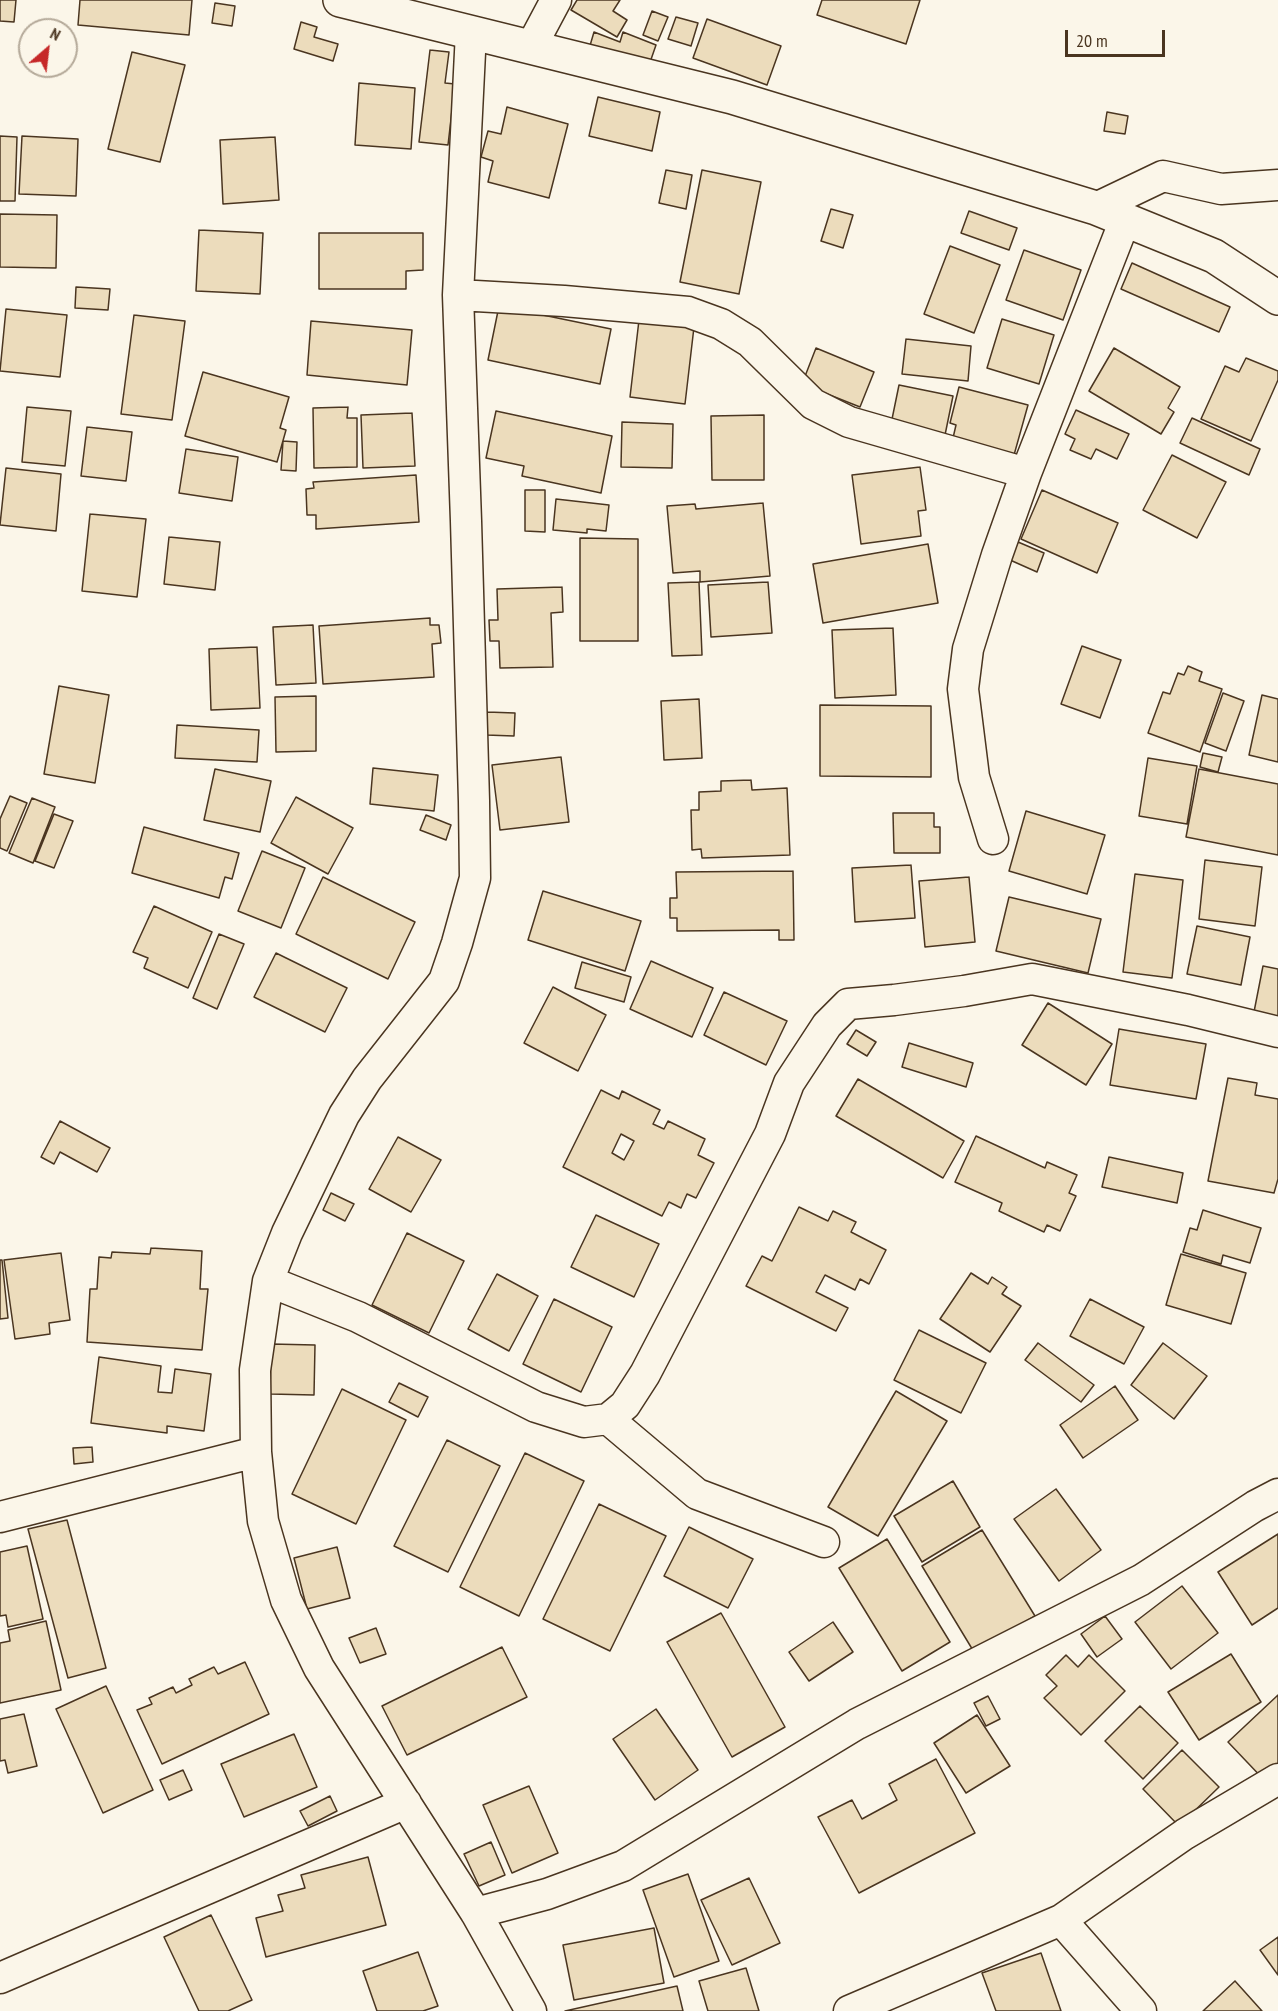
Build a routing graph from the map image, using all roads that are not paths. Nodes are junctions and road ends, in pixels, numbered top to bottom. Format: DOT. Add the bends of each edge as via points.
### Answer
graph roads {
  1 [pos="340,0"];
  2 [pos="556,0"];
  3 [pos="471,32"];
  4 [pos="531,47"];
  5 [pos="1278,185"];
  6 [pos="1111,214"];
  7 [pos="458,296"];
  8 [pos="1278,298"];
  9 [pos="1026,473"];
  10 [pos="993,839"];
  11 [pos="1278,1032"];
  12 [pos="268,1281"];
  13 [pos="608,1419"];
  14 [pos="256,1452"];
  15 [pos="1278,1494"];
  16 [pos="0,1517"];
  17 [pos="824,1542"];
  18 [pos="1278,1779"];
  19 [pos="406,1803"];
  20 [pos="476,1913"];
  21 [pos="1061,1920"];
  22 [pos="0,1978"];
  23 [pos="531,2011"];
  24 [pos="849,2011"];
  25 [pos="1141,2011"];
  1 -- 3 [label="street"];
  2 -- 4 [label="street"];
  3 -- 4 [label="street"];
  3 -- 7 [label="street"];
  4 -- 6 [label="street" via="732,97"];
  5 -- 6 [label="street" via="1221,189 1162,176"];
  6 -- 8 [label="street" via="1214,256"];
  6 -- 9 [label="street"];
  7 -- 9 [label="street" via="688,312 721,324 750,342 813,404 849,423"];
  7 -- 12 [label="street" via="475,878 444,981 344,1115"];
  9 -- 10 [label="street" via="968,649 963,689 974,777"];
  11 -- 13 [label="street" via="1032,979 952,993 848,1004 828,1025 789,1083 770,1134 645,1374 626,1405"];
  12 -- 13 [label="street" via="358,1317 536,1407 584,1422"];
  12 -- 14 [label="street" via="255,1370"];
  13 -- 17 [label="street" via="698,1494"];
  14 -- 16 [label="street"];
  14 -- 19 [label="street" via="263,1521 286,1600 319,1668"];
  15 -- 20 [label="street" via="1141,1580 857,1724 623,1866 547,1894"];
  18 -- 21 [label="street" via="1185,1834"];
  19 -- 20 [label="street"];
  19 -- 22 [label="street"];
  20 -- 23 [label="street"];
  21 -- 24 [label="street"];
  21 -- 25 [label="street"];
}
